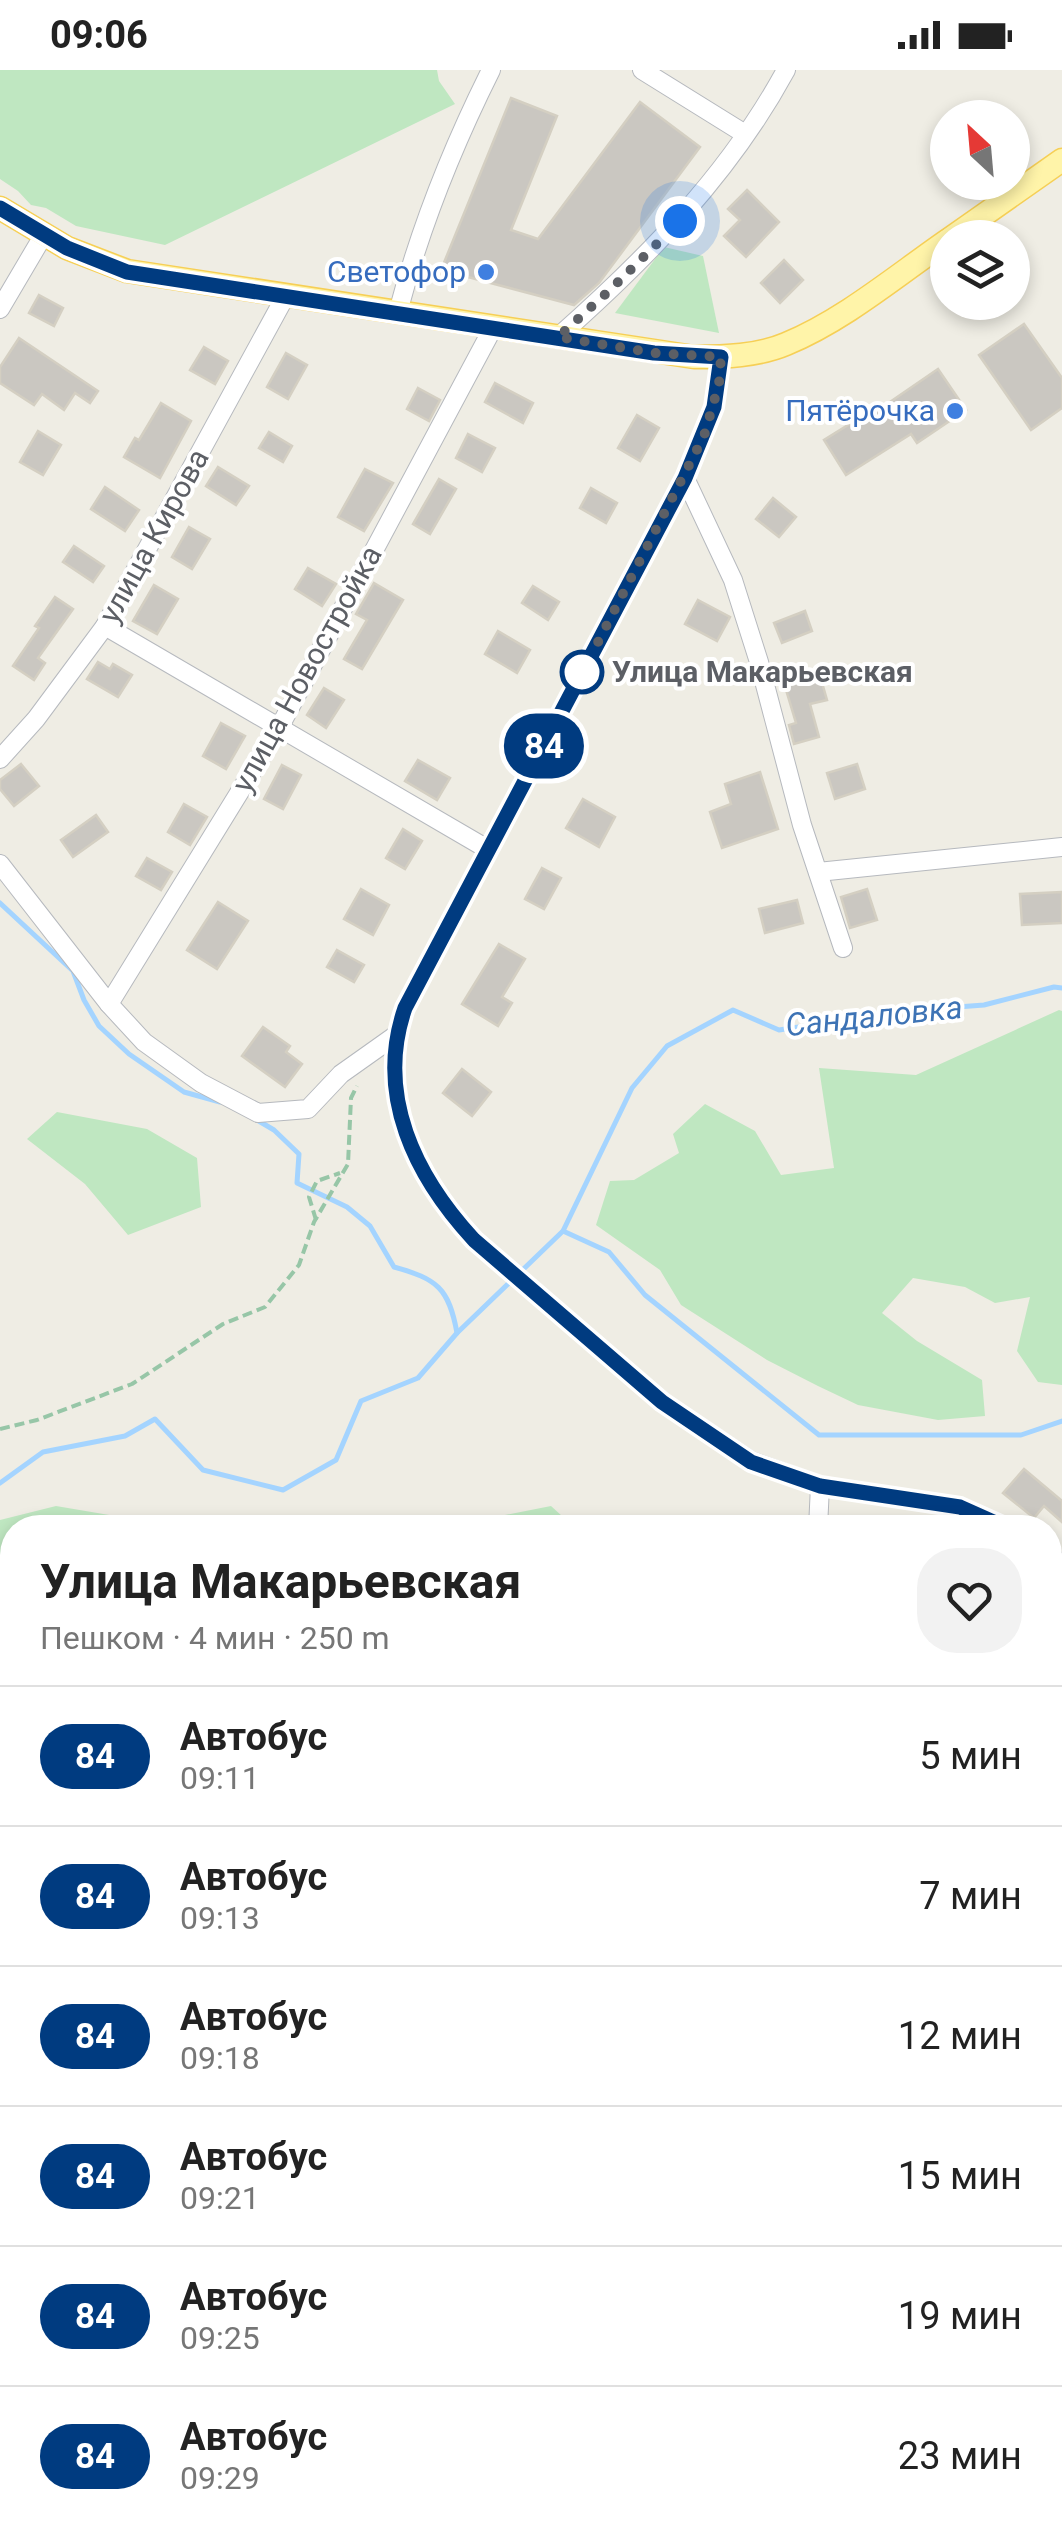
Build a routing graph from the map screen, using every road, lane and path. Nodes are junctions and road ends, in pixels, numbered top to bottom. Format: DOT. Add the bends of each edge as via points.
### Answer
graph roads {
  1 [pos="491,70"];
  2 [pos="642,70"];
  3 [pos="786,70"];
  4 [pos="746,134"];
  5 [pos="1062,160"];
  6 [pos="0,208"];
  7 [pos="976,220"];
  8 [pos="42,236"];
  9 [pos="930,252"];
  10 [pos="286,297"];
  11 [pos="0,310"];
  12 [pos="398,312"];
  13 [pos="494,326"];
  14 [pos="558,337"];
  15 [pos="721,357"];
  16 [pos="685,478"];
  17 [pos="105,626"];
  18 [pos="278,728"];
  19 [pos="0,759"];
  20 [pos="1062,847"];
  21 [pos="489,850"];
  22 [pos="0,864"];
  23 [pos="818,872"];
  24 [pos="843,948"];
  25 [pos="109,1004"];
  26 [pos="396,1035"];
  27 [pos="359,1083"];
  28 [pos="344,1172"];
  29 [pos="316,1220"];
  30 [pos="0,1428"];
  31 [pos="820,1486"];
  32 [pos="819,1515"];
  33 [pos="978,1515"];
  1 -- 12 [label="street" via="456,142"];
  2 -- 4 [label="street"];
  3 -- 4 [label="street"];
  4 -- 14 [label="street" via="680,221"];
  5 -- 7 [label="main road"];
  6 -- 8 [label="main road"];
  8 -- 10 [label="main road" via="127,272"];
  8 -- 11 [label="street"];
  9 -- 15 [label="main road" via="783,346"];
  10 -- 12 [label="main road"];
  10 -- 17 [label="street, улица Кирова"];
  12 -- 13 [label="main road"];
  13 -- 14 [label="main road"];
  13 -- 18 [label="street, улица Новостройка"];
  14 -- 15 [label="main road"];
  15 -- 16 [label="street" via="714,407"];
  16 -- 21 [label="street"];
  16 -- 23 [label="street" via="733,580"];
  17 -- 18 [label="street"];
  17 -- 19 [label="street, улица Кирова"];
  18 -- 21 [label="street"];
  18 -- 25 [label="street, улица Новостройка"];
  20 -- 23 [label="street"];
  21 -- 26 [label="street"];
  22 -- 25 [label="street"];
  23 -- 24 [label="street"];
  25 -- 26 [label="street" via="144,1042 258,1113 308,1109 341,1074"];
  26 -- 31 [label="street" via="402,1126 413,1154 474,1240 712,1438 751,1462"];
  27 -- 28 [label="path" via="350,1098"];
  28 -- 29 [label="path"];
  28 -- 29 [label="path" via="317,1182 309,1197"];
  29 -- 30 [label="path" via="299,1265 265,1307 223,1324 132,1384"];
  31 -- 32 [label="street"];
  31 -- 33 [label="street"];
}
